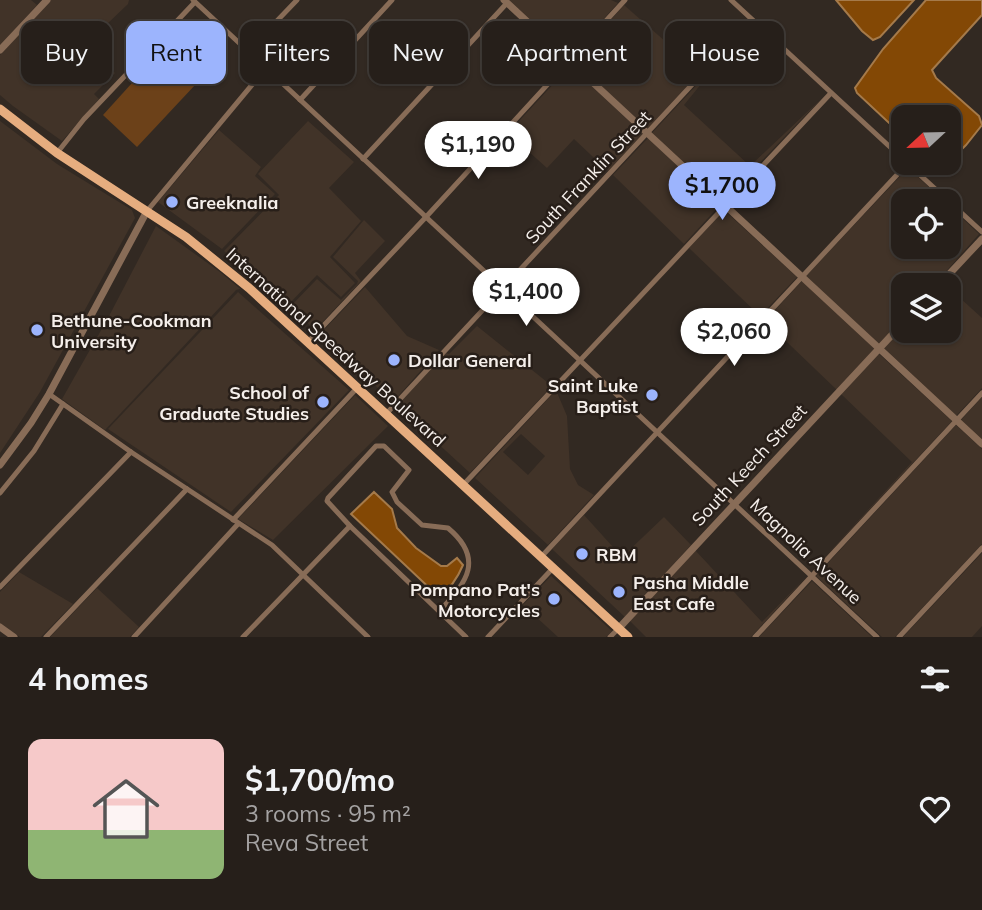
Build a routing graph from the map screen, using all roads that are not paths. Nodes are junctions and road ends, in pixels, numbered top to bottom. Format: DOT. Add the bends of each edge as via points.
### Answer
graph roads {
  1 [pos="391,0"];
  2 [pos="625,0"];
  3 [pos="731,0"];
  4 [pos="194,1"];
  5 [pos="295,1"];
  6 [pos="506,1"];
  7 [pos="42,2"];
  8 [pos="752,20"];
  9 [pos="276,21"];
  10 [pos="527,21"];
  11 [pos="606,21"];
  12 [pos="240,44"];
  13 [pos="0,50"];
  14 [pos="253,84"];
  15 [pos="283,84"];
  16 [pos="549,84"];
  17 [pos="595,84"];
  18 [pos="831,93"];
  19 [pos="300,100"];
  20 [pos="0,109"];
  21 [pos="648,133"];
  22 [pos="891,148"];
  23 [pos="57,153"];
  24 [pos="363,159"];
  25 [pos="897,175"];
  26 [pos="921,175"];
  27 [pos="724,205"];
  28 [pos="147,211"];
  29 [pos="426,217"];
  30 [pos="982,232"];
  31 [pos="982,239"];
  32 [pos="950,273"];
  33 [pos="802,277"];
  34 [pos="503,289"];
  35 [pos="891,336"];
  36 [pos="309,341"];
  37 [pos="879,349"];
  38 [pos="580,360"];
  39 [pos="358,387"];
  40 [pos="982,393"];
  41 [pos="49,394"];
  42 [pos="63,404"];
  43 [pos="387,413"];
  44 [pos="956,421"];
  45 [pos="657,432"];
  46 [pos="982,444"];
  47 [pos="131,452"];
  48 [pos="0,465"];
  49 [pos="464,484"];
  50 [pos="187,489"];
  51 [pos="0,493"];
  52 [pos="734,503"];
  53 [pos="236,522"];
  54 [pos="350,526"];
  55 [pos="982,548"];
  56 [pos="542,556"];
  57 [pos="554,567"];
  58 [pos="304,576"];
  59 [pos="811,576"];
  60 [pos="0,587"];
  61 [pos="439,611"];
  62 [pos="0,627"];
  63 [pos="619,628"];
  64 [pos="14,637"];
  65 [pos="46,637"];
  66 [pos="134,637"];
  67 [pos="243,637"];
  68 [pos="368,637"];
  69 [pos="466,637"];
  70 [pos="488,637"];
  71 [pos="610,637"];
  72 [pos="628,637"];
  73 [pos="755,637"];
  74 [pos="877,637"];
  75 [pos="899,637"];
  1 -- 19 [label="street"];
  2 -- 11 [label="street"];
  3 -- 8 [label="street"];
  4 -- 12 [label="street, Magnolia Avenue"];
  4 -- 23 [label="street"];
  5 -- 9 [label="street"];
  6 -- 10 [label="street"];
  6 -- 24 [label="street"];
  7 -- 13 [label="street"];
  8 -- 18 [label="street"];
  8 -- 21 [label="street, South Franklin Street"];
  14 -- 28 [label="street"];
  15 -- 19 [label="street, Magnolia Avenue"];
  16 -- 29 [label="street"];
  17 -- 21 [label="street"];
  18 -- 22 [label="street"];
  18 -- 27 [label="street"];
  19 -- 24 [label="street, Magnolia Avenue"];
  20 -- 23 [label="main road, International Speedway Boulevard"];
  21 -- 27 [label="street"];
  21 -- 34 [label="street, South Franklin Street"];
  23 -- 28 [label="main road, International Speedway Boulevard"];
  24 -- 29 [label="street, Magnolia Avenue"];
  25 -- 33 [label="street"];
  26 -- 30 [label="street"];
  27 -- 33 [label="street"];
  27 -- 38 [label="street"];
  28 -- 36 [label="main road, International Speedway Boulevard" via="232,273"];
  28 -- 41 [label="street"];
  29 -- 34 [label="street, Magnolia Avenue"];
  29 -- 36 [label="street"];
  31 -- 32 [label="street"];
  33 -- 37 [label="street"];
  33 -- 45 [label="street"];
  34 -- 38 [label="street, Magnolia Avenue"];
  34 -- 43 [label="street, South Franklin Street"];
  35 -- 37 [label="street, South Keech Street"];
  36 -- 39 [label="main road, International Speedway Boulevard"];
  37 -- 44 [label="street"];
  37 -- 52 [label="street, South Keech Street"];
  38 -- 45 [label="street, Magnolia Avenue"];
  38 -- 49 [label="street"];
  39 -- 43 [label="main road, International Speedway Boulevard"];
  39 -- 53 [label="street"];
  40 -- 44 [label="street"];
  41 -- 42 [label="street"];
  41 -- 48 [label="street"];
  42 -- 47 [label="street"];
  42 -- 51 [label="street"];
  43 -- 49 [label="main road, International Speedway Boulevard"];
  44 -- 46 [label="street"];
  44 -- 59 [label="street"];
  45 -- 52 [label="street, Magnolia Avenue"];
  45 -- 56 [label="street"];
  47 -- 50 [label="street"];
  47 -- 60 [label="street"];
  49 -- 56 [label="main road, International Speedway Boulevard"];
  50 -- 53 [label="street"];
  50 -- 65 [label="street"];
  52 -- 59 [label="street, Magnolia Avenue"];
  52 -- 63 [label="street, South Keech Street"];
  53 -- 58 [label="street" via="272,545"];
  53 -- 66 [label="street"];
  54 -- 58 [label="street"];
  54 -- 61 [label="street"];
  54 -- 61 [label="street" via="328,498 380,444 409,470 392,492 397,502 422,525 444,526 468,550 469,568"];
  55 -- 75 [label="street"];
  56 -- 57 [label="main road, International Speedway Boulevard"];
  57 -- 63 [label="main road, International Speedway Boulevard"];
  57 -- 70 [label="street"];
  58 -- 67 [label="street"];
  58 -- 68 [label="street"];
  59 -- 73 [label="street"];
  59 -- 74 [label="street, Magnolia Avenue"];
  61 -- 69 [label="street"];
  62 -- 64 [label="street"];
  63 -- 71 [label="street"];
  63 -- 72 [label="main road, International Speedway Boulevard"];
}
